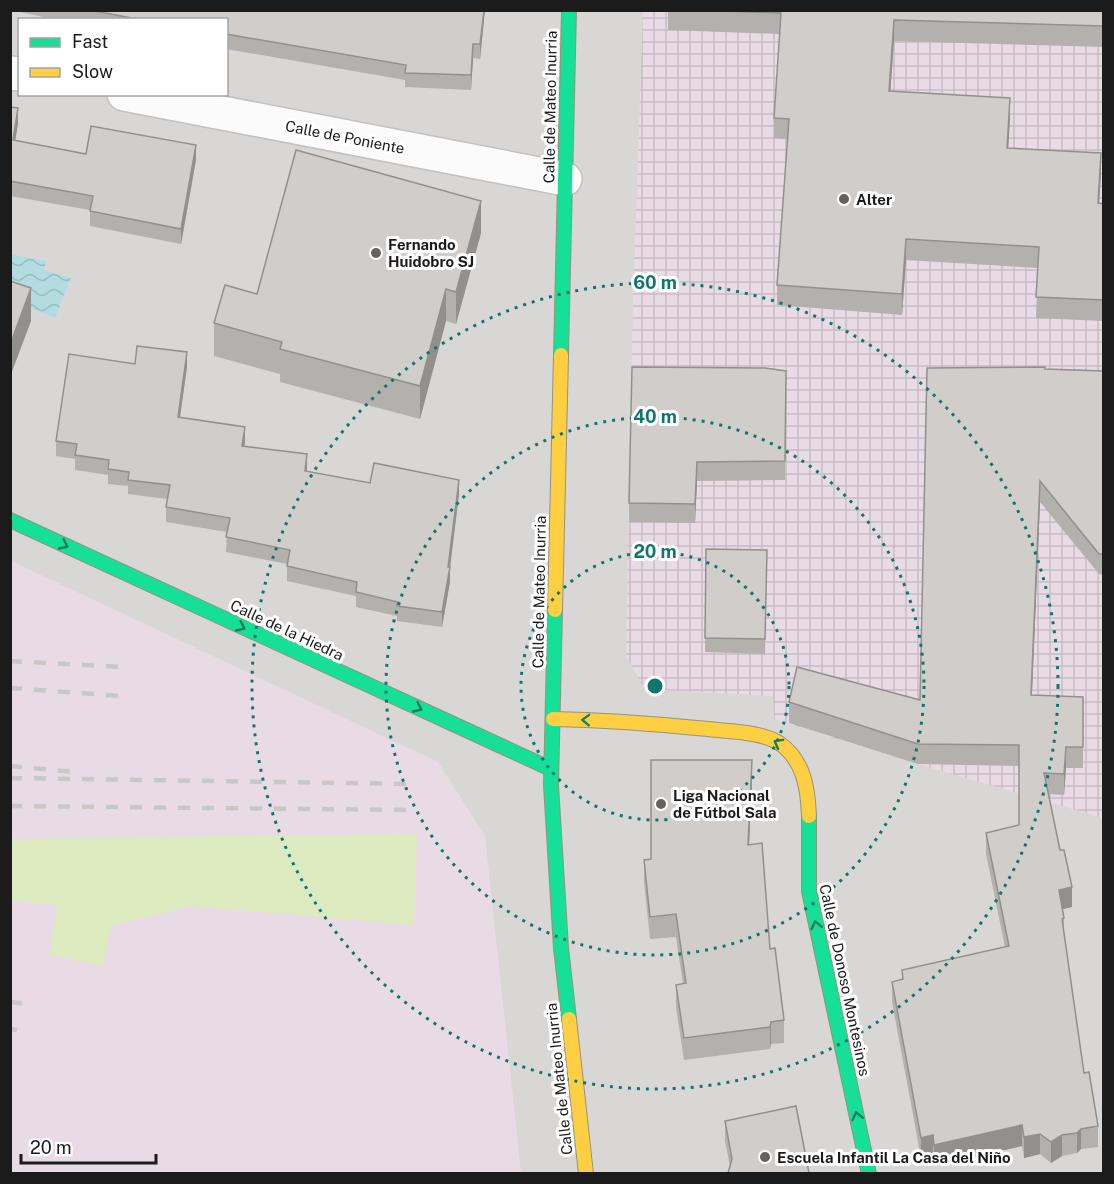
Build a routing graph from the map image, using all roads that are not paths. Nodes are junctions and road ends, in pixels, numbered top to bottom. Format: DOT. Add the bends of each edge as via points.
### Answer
graph roads {
  1 [pos="569,10"];
  2 [pos="134,96"];
  3 [pos="565,179"];
  4 [pos="10,520"];
  5 [pos="552,719"];
  6 [pos="551,769"];
  7 [pos="586,1173"];
  8 [pos="868,1173"];
  1 -- 3 [label="street, Calle de Mateo Inurria"];
  2 -- 3 [label="street, Calle de Poniente"];
  3 -- 5 [label="street, Calle de Mateo Inurria"];
  4 -- 6 [label="street, Calle de la Hiedra, one-way"];
  5 -- 6 [label="street, Calle de Mateo Inurria"];
  8 -- 5 [label="street, Calle de Donoso Montesinos, one-way" via="809,891 811,829 800,762 786,747 766,736 625,721"];
  6 -- 7 [label="street, Calle de Mateo Inurria" via="561,948"];
}
